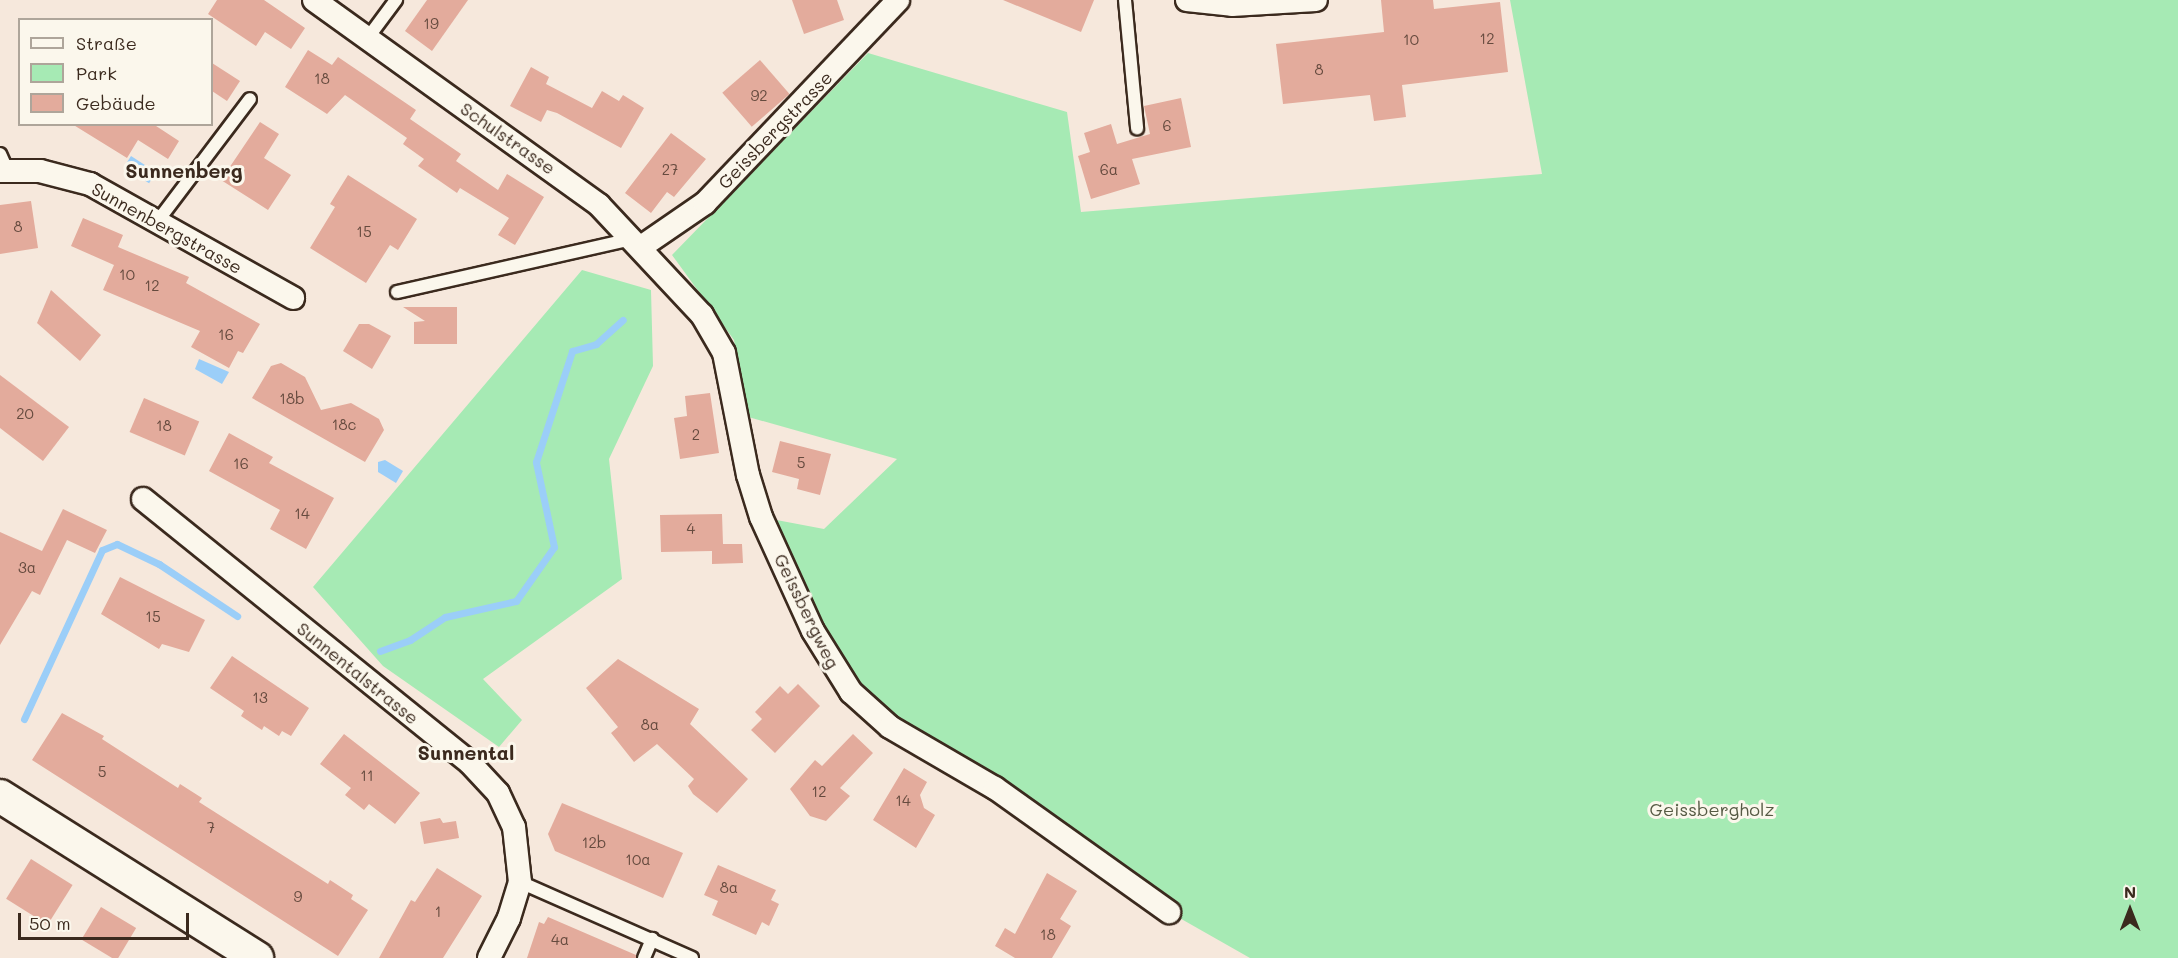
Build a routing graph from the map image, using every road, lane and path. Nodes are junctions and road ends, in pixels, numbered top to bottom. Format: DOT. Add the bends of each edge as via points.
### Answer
graph roads {
  1 [pos="314,0"];
  2 [pos="396,0"];
  3 [pos="898,0"];
  4 [pos="1125,0"];
  5 [pos="1187,0"];
  6 [pos="1316,0"];
  7 [pos="367,39"];
  8 [pos="250,99"];
  9 [pos="1137,128"];
  10 [pos="2,165"];
  11 [pos="158,222"];
  12 [pos="638,243"];
  13 [pos="397,292"];
  14 [pos="293,298"];
  15 [pos="143,499"];
  16 [pos="0,796"];
  17 [pos="520,882"];
  18 [pos="1169,912"];
  19 [pos="652,939"];
  20 [pos="257,958"];
  21 [pos="489,958"];
  22 [pos="644,958"];
  23 [pos="692,958"];
  1 -- 7 [label="street, Schulstrasse"];
  2 -- 7 [label="lane"];
  3 -- 12 [label="street, Geissbergstrasse" via="705,203"];
  4 -- 9 [label="lane"];
  5 -- 6 [label="street" via="1252,5"];
  7 -- 12 [label="street, Schulstrasse" via="573,184"];
  8 -- 11 [label="lane"];
  10 -- 11 [label="street, Sunnenbergstrasse" via="90,184"];
  11 -- 14 [label="street, Sunnenbergstrasse"];
  12 -- 13 [label="lane"];
  12 -- 18 [label="street, Geissbergweg" via="719,342 757,504 813,631 841,679 890,727 995,788"];
  15 -- 17 [label="street, Sunnentalstrasse" via="470,763 498,793 514,827"];
  16 -- 20 [label="street"];
  17 -- 19 [label="lane"];
  17 -- 21 [label="street, Sunnentalstrasse" via="509,918"];
  19 -- 22 [label="lane"];
  19 -- 23 [label="lane"];
}
